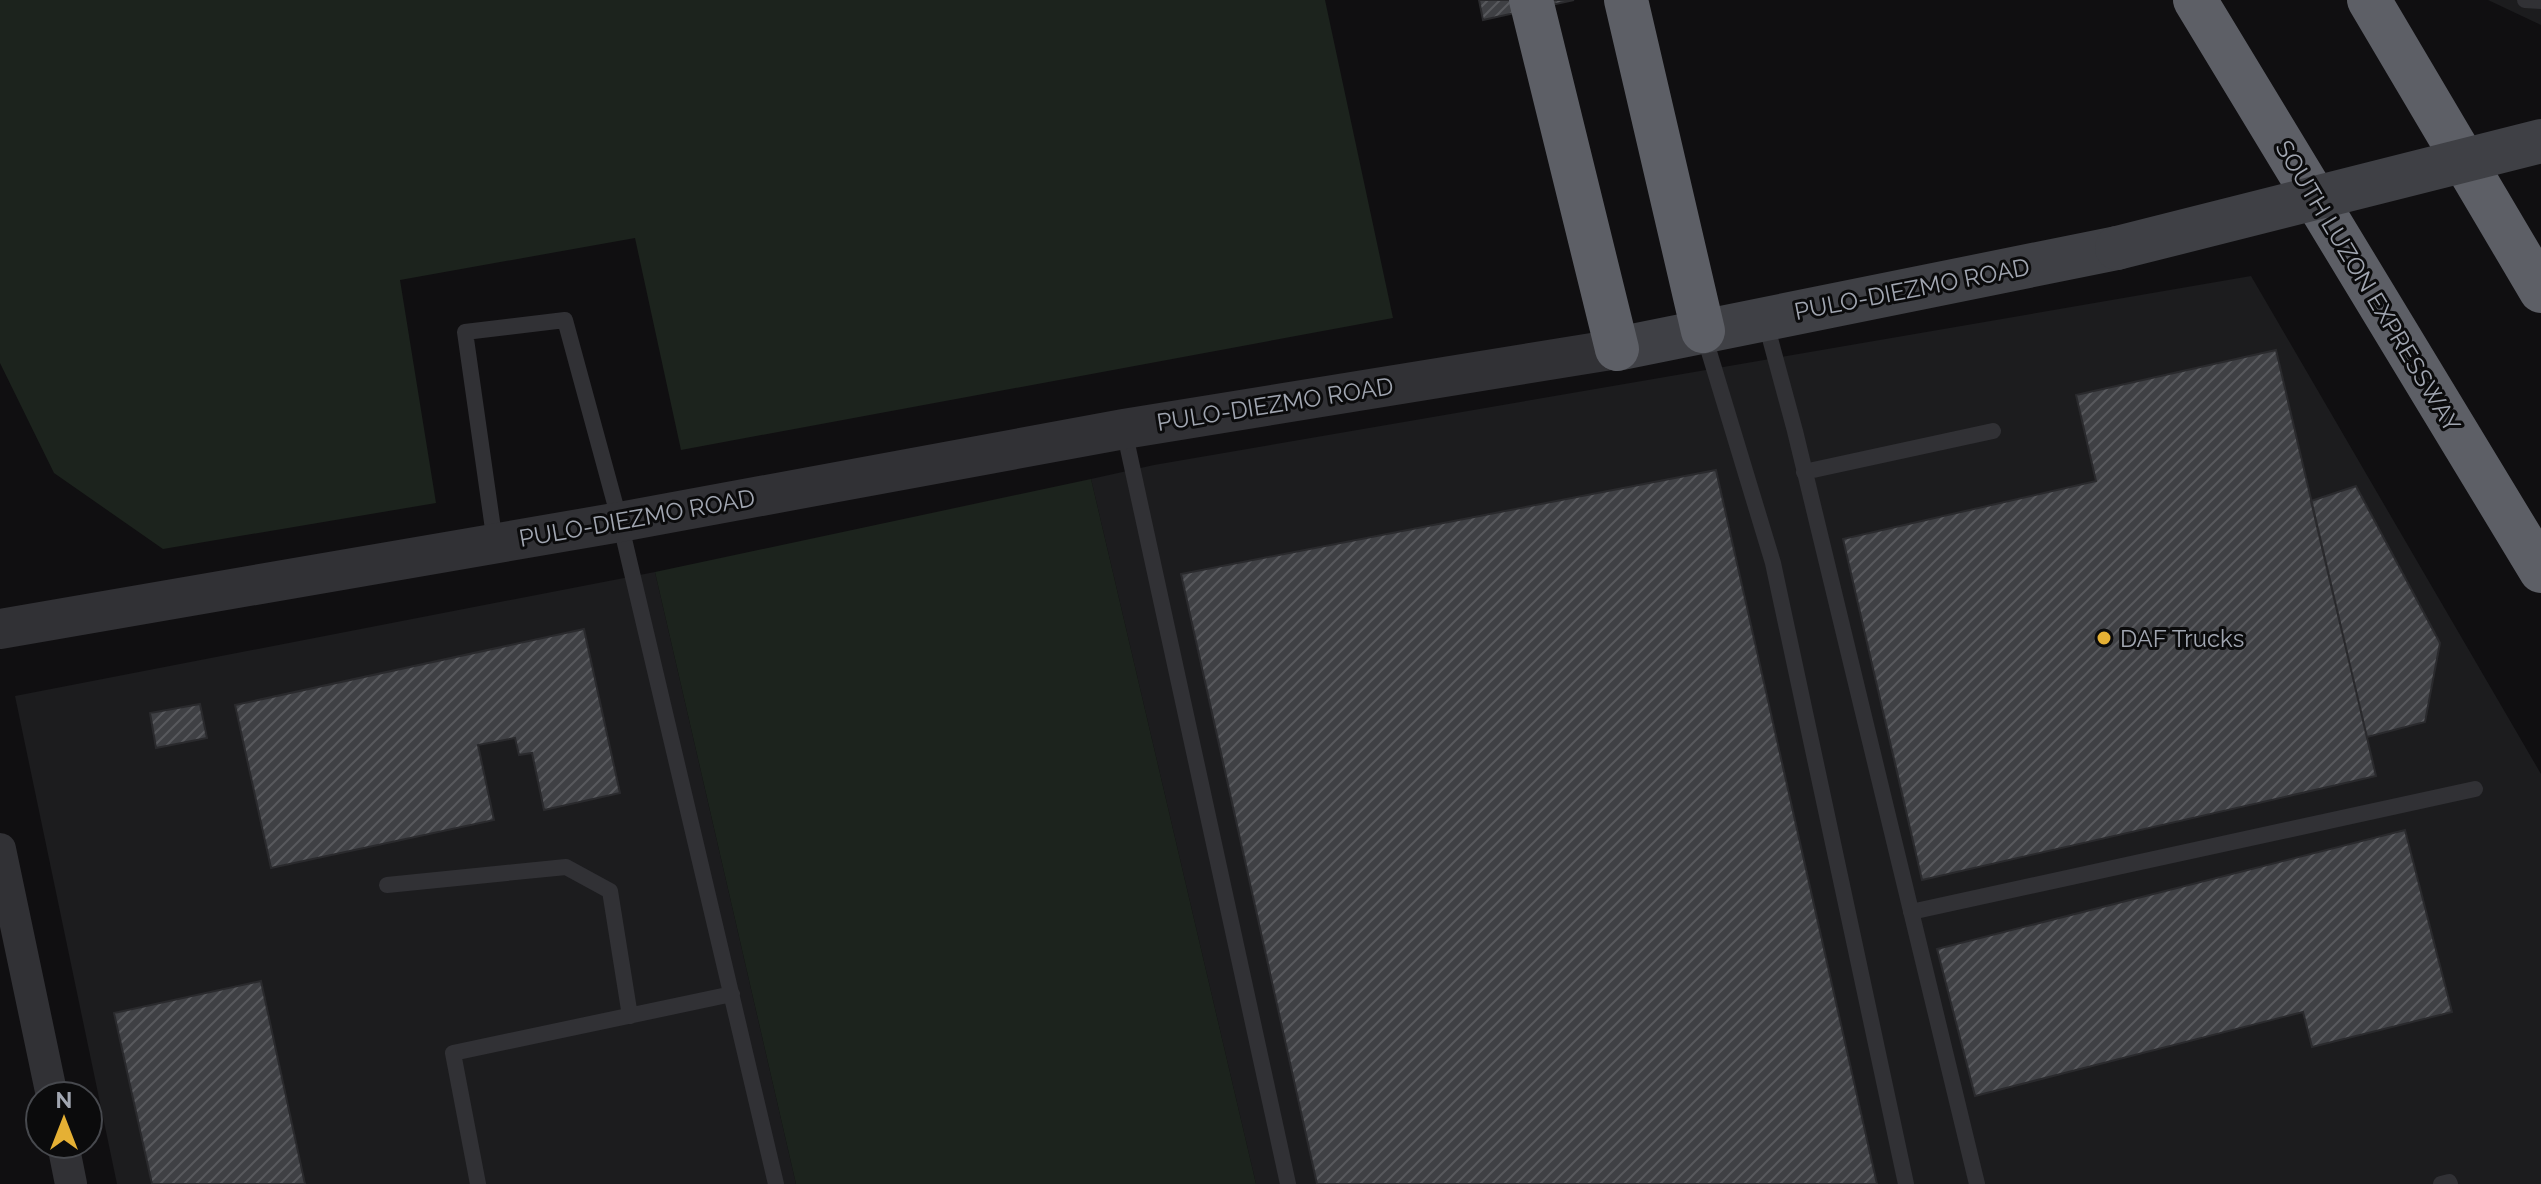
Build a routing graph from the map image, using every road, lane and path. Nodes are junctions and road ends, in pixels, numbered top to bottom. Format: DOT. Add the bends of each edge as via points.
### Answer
graph roads {
  1 [pos="1531,0"];
  2 [pos="1626,0"];
  3 [pos="2195,0"];
  4 [pos="2369,0"];
  5 [pos="2525,0"];
  6 [pos="2541,1"];
  7 [pos="2541,141"];
  8 [pos="2541,291"];
  9 [pos="1765,318"];
  10 [pos="1703,331"];
  11 [pos="1617,349"];
  12 [pos="1124,429"];
  13 [pos="1993,431"];
  14 [pos="1804,472"];
  15 [pos="620,522"];
  16 [pos="495,543"];
  17 [pos="2541,571"];
  18 [pos="0,629"];
  19 [pos="2475,789"];
  20 [pos="0,849"];
  21 [pos="387,885"];
  22 [pos="1911,912"];
  23 [pos="732,994"];
  24 [pos="630,1016"];
  25 [pos="49,1080"];
  26 [pos="66,1160"];
  27 [pos="71,1184"];
  28 [pos="478,1184"];
  29 [pos="776,1184"];
  30 [pos="1288,1184"];
  31 [pos="1906,1184"];
  32 [pos="1977,1184"];
  33 [pos="2441,1184"];
  34 [pos="2450,1184"];
  1 -- 11 [label="highway"];
  2 -- 10 [label="highway"];
  3 -- 17 [label="highway, SOUTH LUZON EXPRESSWAY"];
  4 -- 8 [label="highway"];
  5 -- 6 [label="lane"];
  7 -- 9 [label="main road, PULO-DIEZMO ROAD, bridge" via="2117,248"];
  9 -- 10 [label="main road, PULO-DIEZMO ROAD"];
  9 -- 14 [label="lane"];
  10 -- 11 [label="main road, PULO-DIEZMO ROAD"];
  10 -- 31 [label="lane" via="1773,563"];
  11 -- 12 [label="street, PULO-DIEZMO ROAD"];
  12 -- 15 [label="street, PULO-DIEZMO ROAD"];
  12 -- 30 [label="lane"];
  13 -- 14 [label="lane"];
  14 -- 22 [label="lane"];
  15 -- 16 [label="street, PULO-DIEZMO ROAD"];
  15 -- 16 [label="lane" via="565,320 465,332"];
  15 -- 23 [label="lane"];
  16 -- 18 [label="street, PULO-DIEZMO ROAD"];
  19 -- 22 [label="lane"];
  20 -- 25 [label="street"];
  21 -- 24 [label="lane" via="566,867 610,891"];
  22 -- 32 [label="lane"];
  23 -- 24 [label="lane"];
  23 -- 29 [label="lane"];
  24 -- 28 [label="lane" via="453,1053"];
  26 -- 27 [label="street"];
  33 -- 34 [label="lane"];
}
